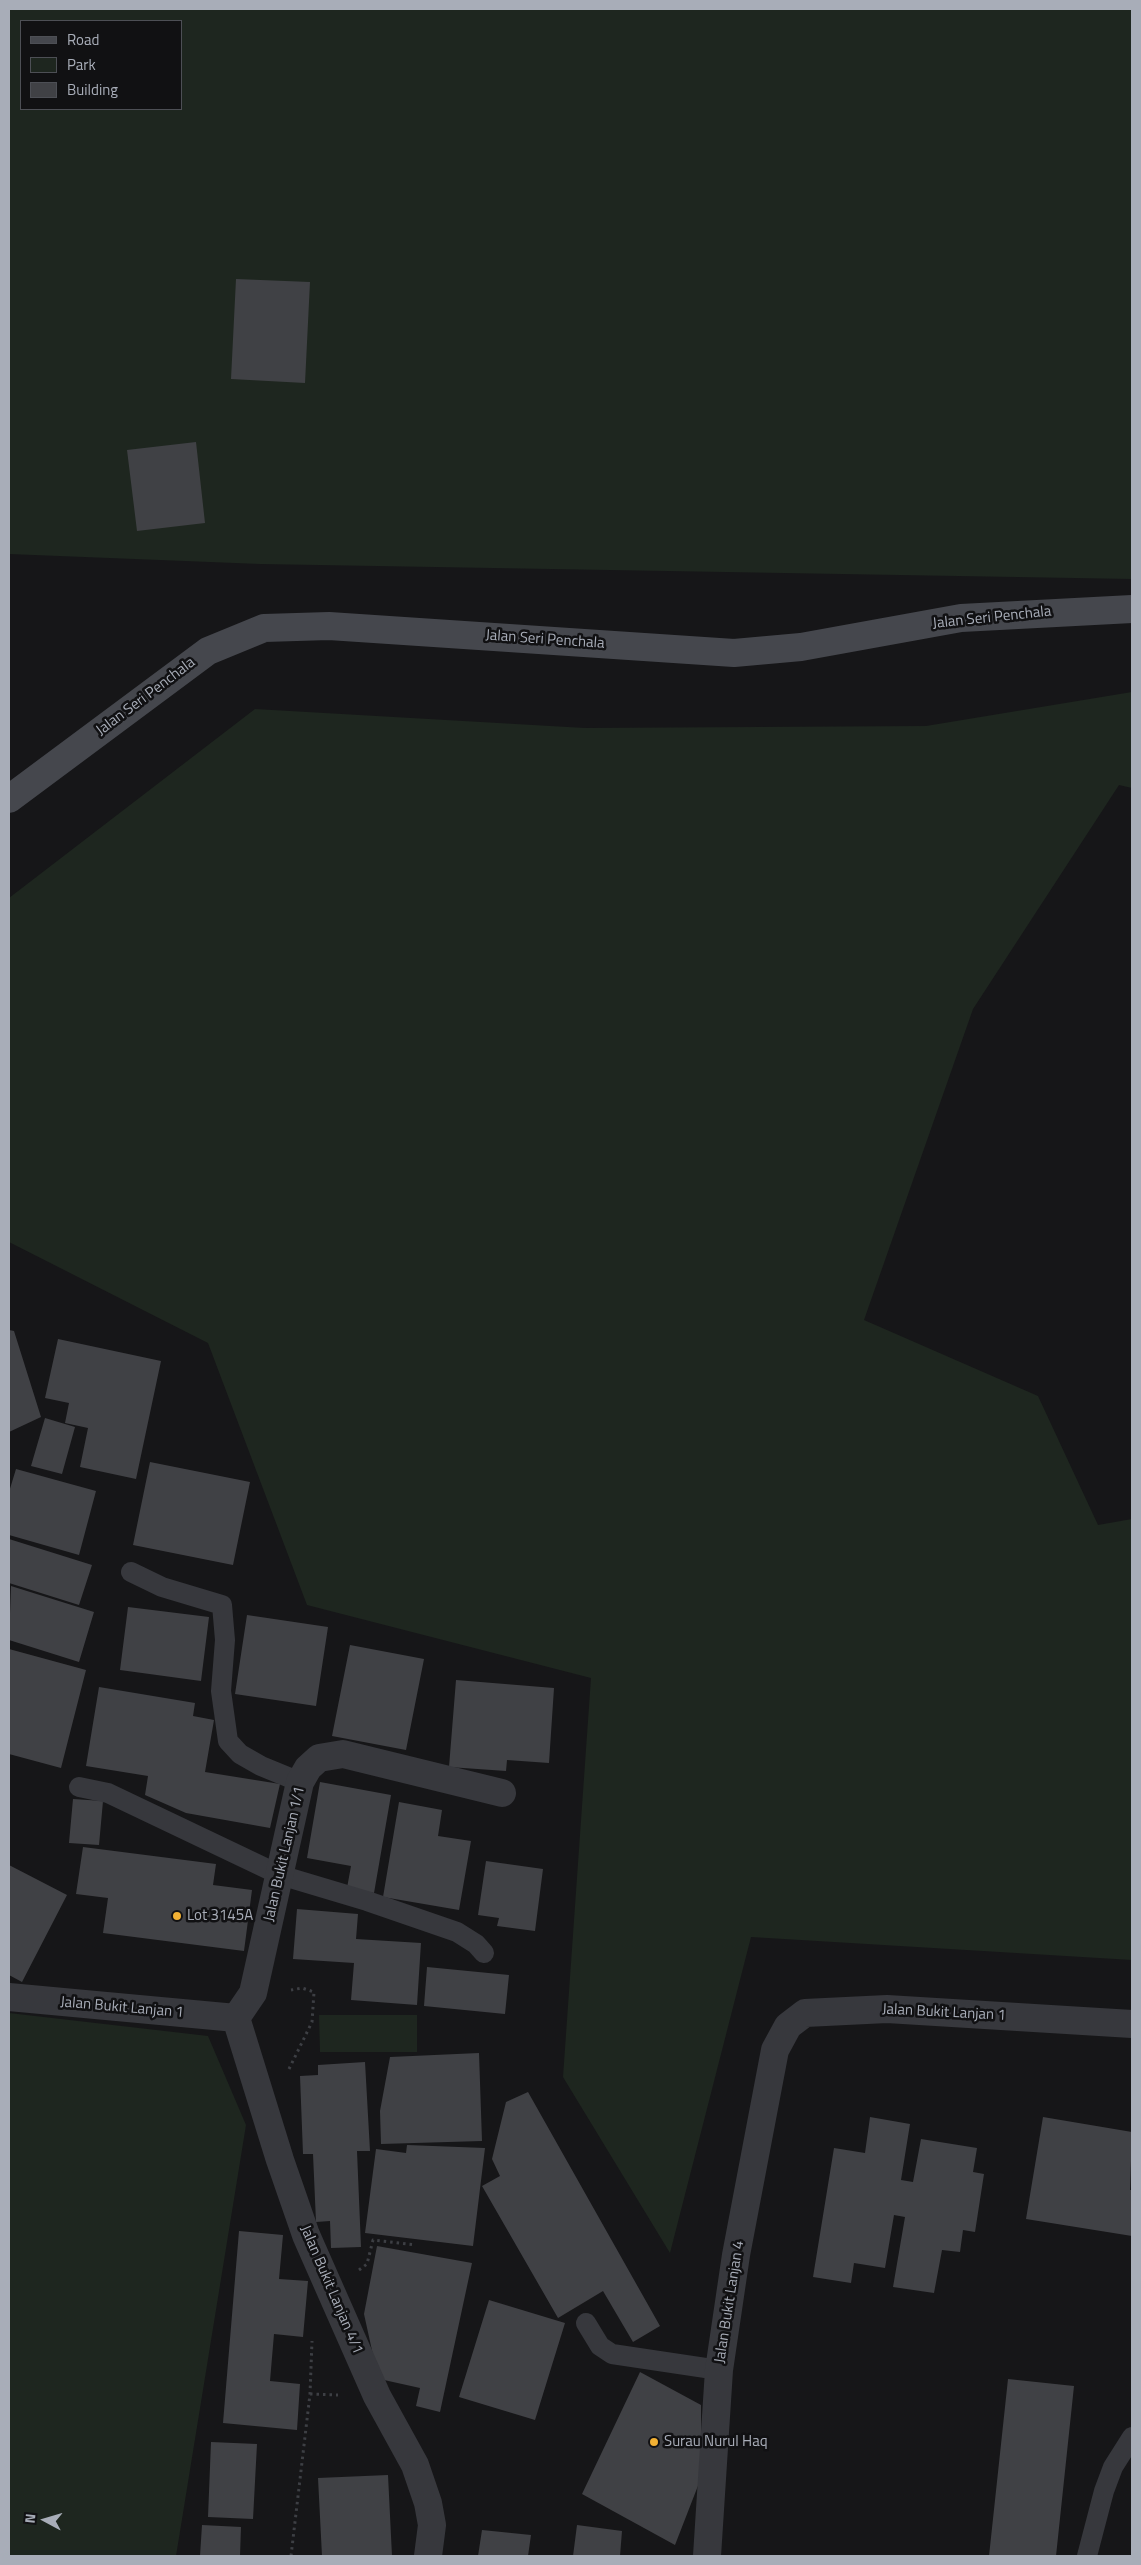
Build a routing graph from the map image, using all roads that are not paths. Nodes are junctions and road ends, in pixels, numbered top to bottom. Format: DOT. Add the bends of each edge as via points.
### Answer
graph roads {
  1 [pos="1132,608"];
  2 [pos="9,799"];
  3 [pos="131,1572"];
  4 [pos="300,1782"];
  5 [pos="79,1787"];
  6 [pos="502,1793"];
  7 [pos="280,1874"];
  8 [pos="484,1954"];
  9 [pos="9,1998"];
  10 [pos="236,2018"];
  11 [pos="1132,2024"];
  12 [pos="775,2050"];
  13 [pos="586,2323"];
  14 [pos="719,2370"];
  15 [pos="1132,2437"];
  16 [pos="428,2556"];
  17 [pos="708,2556"];
  18 [pos="1087,2556"];
  1 -- 2 [label="street, Jalan Seri Penchala" via="961,618 801,647 734,653 329,626 264,628 208,650"];
  3 -- 4 [label="lane" via="162,1587 222,1604 225,1640 221,1691 228,1741 240,1754 261,1766"];
  4 -- 6 [label="street, Jalan Bukit Lanjan 1/1" via="319,1758 343,1754"];
  4 -- 7 [label="street, Jalan Bukit Lanjan 1/1"];
  5 -- 7 [label="lane" via="108,1793"];
  7 -- 8 [label="lane" via="457,1932 476,1944"];
  7 -- 10 [label="street, Jalan Bukit Lanjan 1/1" via="253,1994"];
  9 -- 10 [label="street, Jalan Bukit Lanjan 1"];
  10 -- 16 [label="street, Jalan Bukit Lanjan 4/1" via="306,2235 376,2396 415,2464 432,2525"];
  11 -- 12 [label="street, Jalan Bukit Lanjan 1" via="887,2009 805,2013 788,2026"];
  12 -- 14 [label="street, Jalan Bukit Lanjan 4" via="736,2255"];
  13 -- 14 [label="lane" via="600,2346 612,2354"];
  14 -- 17 [label="street, Jalan Bukit Lanjan 4"];
  15 -- 18 [label="lane" via="1113,2467"];
}
